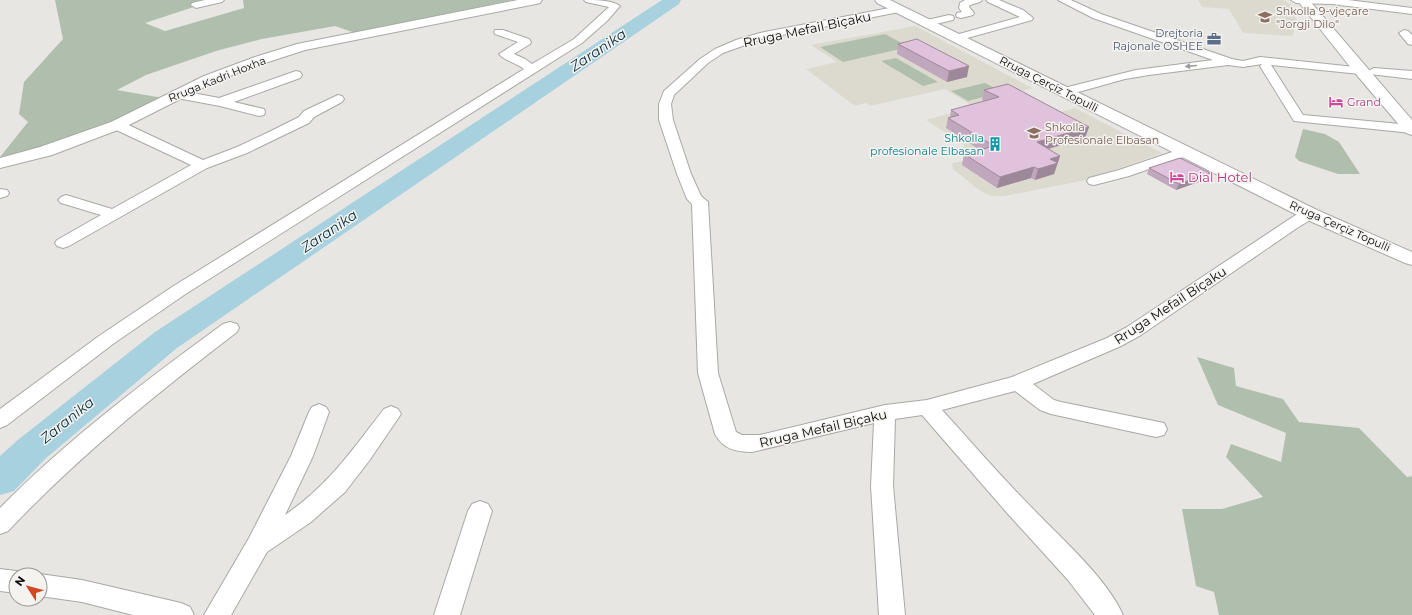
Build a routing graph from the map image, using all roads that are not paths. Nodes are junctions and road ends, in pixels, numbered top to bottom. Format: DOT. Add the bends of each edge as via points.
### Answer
graph roads {
  1 [pos="219,0"];
  2 [pos="536,0"];
  3 [pos="589,0"];
  4 [pos="977,0"];
  5 [pos="991,0"];
  6 [pos="1063,0"];
  7 [pos="1307,0"];
  8 [pos="894,3"];
  9 [pos="196,5"];
  10 [pos="1412,11"];
  11 [pos="961,15"];
  12 [pos="949,18"];
  13 [pos="927,23"];
  14 [pos="499,32"];
  15 [pos="1404,33"];
  16 [pos="956,38"];
  17 [pos="1412,42"];
  18 [pos="1230,62"];
  19 [pos="1266,66"];
  20 [pos="532,70"];
  21 [pos="1360,70"];
  22 [pos="1374,72"];
  23 [pos="296,75"];
  24 [pos="1412,76"];
  25 [pos="1064,92"];
  26 [pos="177,94"];
  27 [pos="338,99"];
  28 [pos="221,102"];
  29 [pos="259,112"];
  30 [pos="1412,114"];
  31 [pos="117,125"];
  32 [pos="1411,130"];
  33 [pos="1184,152"];
  34 [pos="0,163"];
  35 [pos="202,165"];
  36 [pos="1094,181"];
  37 [pos="66,200"];
  38 [pos="114,214"];
  39 [pos="1310,214"];
  40 [pos="63,243"];
  41 [pos="1412,259"];
  42 [pos="230,328"];
  43 [pos="1018,383"];
  44 [pos="927,407"];
  45 [pos="319,412"];
  46 [pos="885,413"];
  47 [pos="391,414"];
  48 [pos="0,420"];
  49 [pos="1156,429"];
  50 [pos="480,510"];
  51 [pos="0,524"];
  52 [pos="258,545"];
  53 [pos="48,585"];
  54 [pos="182,615"];
  55 [pos="217,615"];
  56 [pos="447,615"];
  57 [pos="892,615"];
  58 [pos="1110,615"];
  1 -- 9 [label="street"];
  2 -- 26 [label="main road, Rruga Kadri Hoxha" via="302,47 238,68"];
  3 -- 20 [label="street" via="615,6 578,41"];
  4 -- 11 [label="street" via="965,3 964,8 969,13"];
  5 -- 16 [label="street" via="1028,18"];
  6 -- 18 [label="street" via="1097,16"];
  7 -- 10 [label="street"];
  7 -- 21 [label="main road"];
  7 -- 22 [label="main road"];
  8 -- 13 [label="main road, Rruga Çerçiz Topulli"];
  8 -- 46 [label="street, Rruga Mefail Biçaku" via="760,36 731,46 704,61 668,94 665,104 666,120 684,174 695,198 700,202 708,373 710,388 727,436 739,443 760,443"];
  12 -- 13 [label="street"];
  13 -- 16 [label="main road, Rruga Çerçiz Topulli"];
  14 -- 20 [label="street" via="526,42 505,54 521,61"];
  15 -- 17 [label="street"];
  16 -- 25 [label="main road, Rruga Çerçiz Topulli"];
  18 -- 21 [label="street" via="1243,64 1260,60"];
  18 -- 25 [label="street, one-way" via="1147,72"];
  19 -- 32 [label="street" via="1299,118"];
  20 -- 48 [label="street" via="178,291 106,340"];
  21 -- 32 [label="main road"];
  22 -- 24 [label="street"];
  22 -- 30 [label="main road"];
  23 -- 28 [label="street"];
  25 -- 33 [label="main road, Rruga Çerçiz Topulli"];
  26 -- 28 [label="street"];
  26 -- 31 [label="main road, Rruga Kadri Hoxha"];
  27 -- 35 [label="street" via="276,134"];
  28 -- 29 [label="street"];
  31 -- 34 [label="main road, Rruga Kadri Hoxha" via="53,149"];
  31 -- 35 [label="street"];
  33 -- 36 [label="street"];
  33 -- 39 [label="main road, Rruga Çerçiz Topulli"];
  35 -- 38 [label="street"];
  37 -- 38 [label="street"];
  38 -- 40 [label="street"];
  39 -- 41 [label="main road, Rruga Çerçiz Topulli"];
  39 -- 43 [label="street, Rruga Mefail Biçaku" via="1134,331"];
  42 -- 51 [label="street" via="115,416 62,463"];
  43 -- 44 [label="street, Rruga Mefail Biçaku"];
  43 -- 49 [label="street" via="1047,405 1058,409"];
  44 -- 46 [label="street, Rruga Mefail Biçaku"];
  44 -- 58 [label="street" via="1050,542"];
  45 -- 52 [label="street" via="302,456"];
  46 -- 57 [label="street" via="882,486"];
  47 -- 52 [label="street" via="329,493 303,516"];
  50 -- 56 [label="street"];
  52 -- 55 [label="street"];
  53 -- 54 [label="street"];
}
